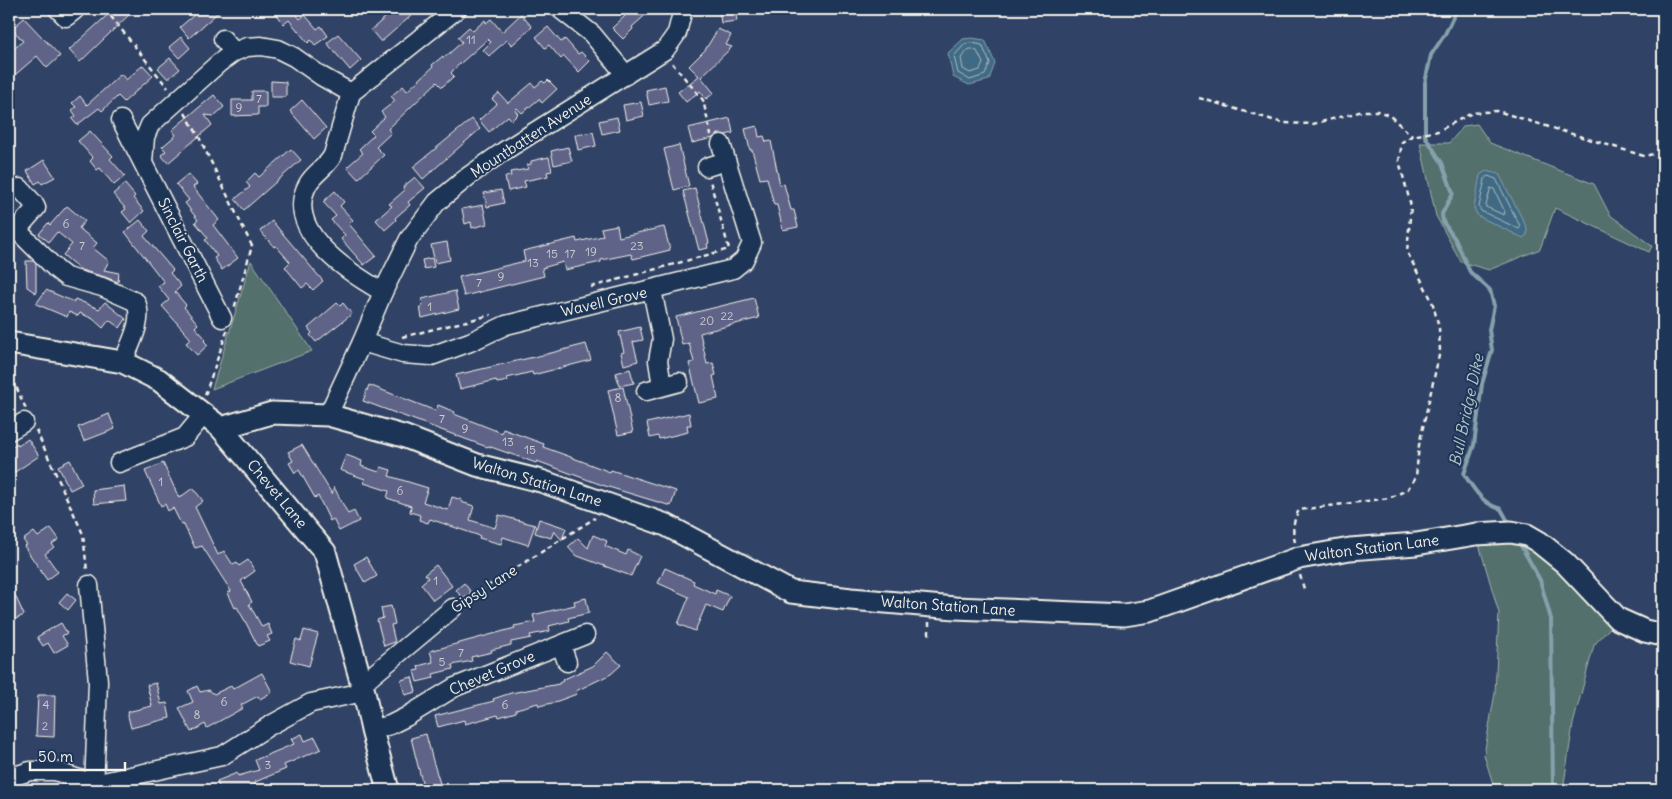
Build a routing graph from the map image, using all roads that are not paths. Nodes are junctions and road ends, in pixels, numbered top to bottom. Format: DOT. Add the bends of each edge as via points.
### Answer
graph roads {
  1 [pos="58,9"];
  2 [pos="76,9"];
  3 [pos="454,9"];
  4 [pos="560,9"];
  5 [pos="683,9"];
  6 [pos="626,75"];
  7 [pos="351,93"];
  8 [pos="121,120"];
  9 [pos="143,162"];
  10 [pos="707,167"];
  11 [pos="20,188"];
  12 [pos="652,290"];
  13 [pos="383,292"];
  14 [pos="226,319"];
  15 [pos="362,342"];
  16 [pos="9,343"];
  17 [pos="123,362"];
  18 [pos="680,382"];
  19 [pos="202,412"];
  20 [pos="328,415"];
  21 [pos="221,428"];
  22 [pos="119,463"];
  23 [pos="89,585"];
  24 [pos="453,608"];
  25 [pos="586,635"];
  26 [pos="1663,635"];
  27 [pos="561,645"];
  28 [pos="568,662"];
  29 [pos="363,688"];
  30 [pos="372,730"];
  31 [pos="12,781"];
  32 [pos="94,787"];
  33 [pos="388,790"];
  1 -- 2 [label="street" via="66,17"];
  3 -- 7 [label="street"];
  4 -- 6 [label="street" via="592,34"];
  5 -- 6 [label="street, Mountbatten Avenue" via="677,33 662,52"];
  6 -- 13 [label="street, Mountbatten Avenue" via="504,150 437,202 409,239"];
  7 -- 9 [label="street" via="278,49 228,45 178,100 150,125"];
  7 -- 13 [label="street" via="333,155 329,163 308,182 302,209 304,221 316,240 356,276"];
  8 -- 9 [label="street, Sinclair Garth"];
  9 -- 14 [label="street, Sinclair Garth"];
  10 -- 12 [label="street, Wavell Grove" via="724,153 752,243 744,260 733,269"];
  11 -- 17 [label="street" via="36,208 21,225 20,233 28,242 51,255 66,277 102,287 136,302 138,324"];
  12 -- 15 [label="street, Wavell Grove" via="506,325 431,356 403,354"];
  12 -- 18 [label="street" via="662,339 654,388"];
  13 -- 15 [label="street, Mountbatten Avenue"];
  15 -- 20 [label="street, Mountbatten Avenue"];
  16 -- 17 [label="main road, Chevet Lane"];
  17 -- 19 [label="main road, Chevet Lane" via="159,380"];
  19 -- 21 [label="main road, Chevet Lane"];
  19 -- 22 [label="street" via="185,436"];
  20 -- 21 [label="main road, Walton Station Lane" via="272,413"];
  20 -- 26 [label="main road, Walton Station Lane" via="403,436 477,465 541,480 666,525 791,592 955,608 1124,615 1150,611 1298,558 1350,549 1514,532 1539,542 1566,563 1618,619"];
  21 -- 29 [label="main road, Chevet Lane" via="325,552"];
  23 -- 32 [label="street" via="98,681"];
  24 -- 29 [label="street, Gipsy Lane"];
  25 -- 27 [label="street, Chevet Grove"];
  27 -- 28 [label="street"];
  27 -- 30 [label="street, Chevet Grove" via="455,687 406,718"];
  29 -- 30 [label="main road, Chevet Lane"];
  29 -- 32 [label="street" via="311,703 222,756"];
  30 -- 33 [label="main road, Chevet Lane"];
  31 -- 32 [label="street" via="30,771 55,770"];
}
